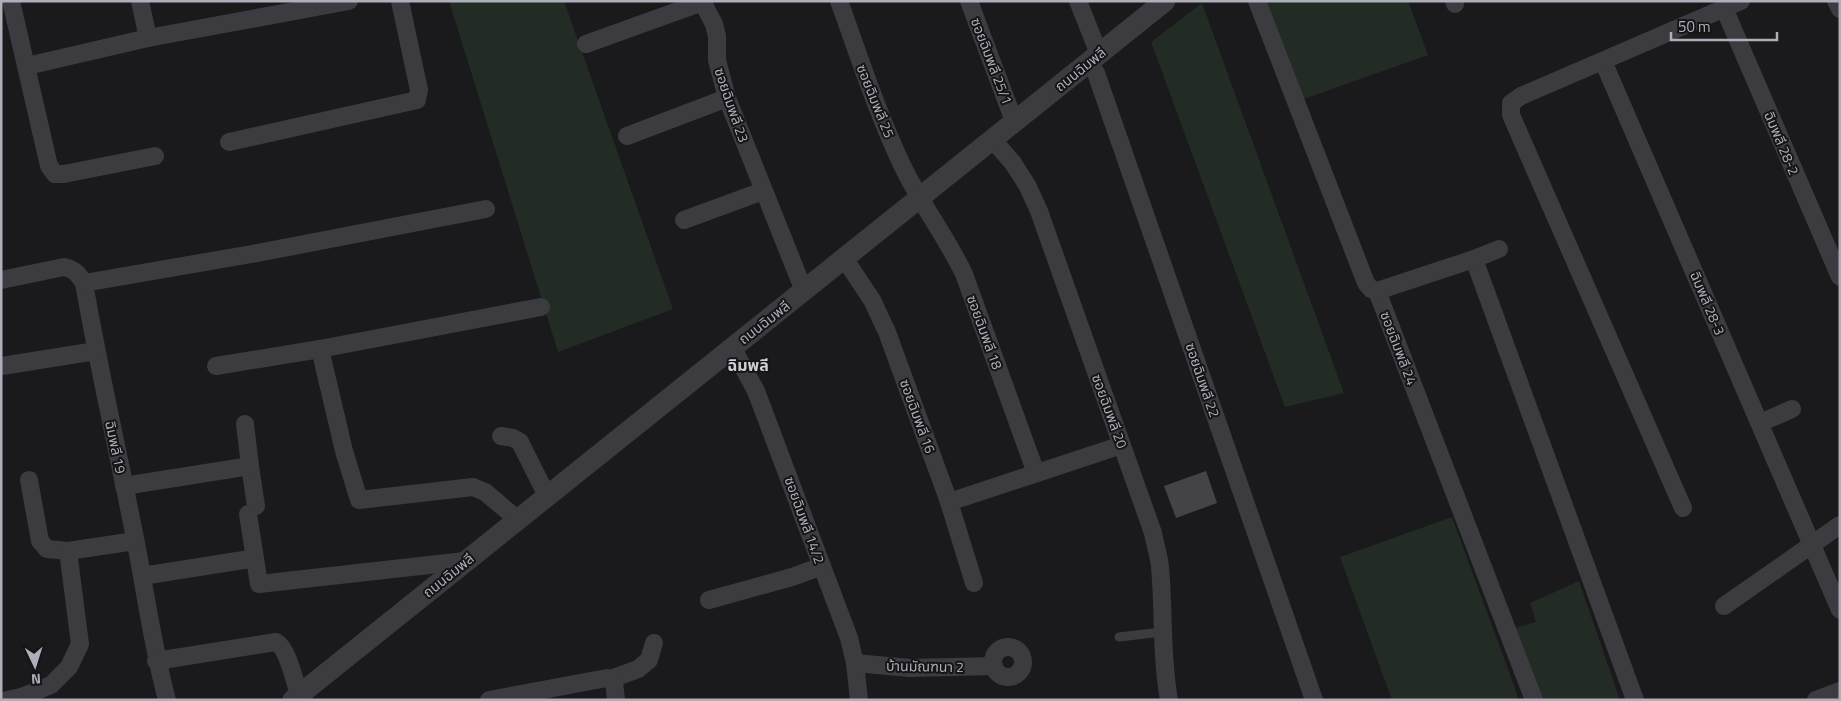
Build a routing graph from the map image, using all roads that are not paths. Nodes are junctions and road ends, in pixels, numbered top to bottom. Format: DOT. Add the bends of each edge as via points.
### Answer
graph roads {
  1 [pos="11,1"];
  2 [pos="140,1"];
  3 [pos="349,1"];
  4 [pos="400,1"];
  5 [pos="839,1"];
  6 [pos="969,1"];
  7 [pos="1078,1"];
  8 [pos="1165,1"];
  9 [pos="1257,1"];
  10 [pos="1741,1"];
  11 [pos="1836,1"];
  12 [pos="1724,8"];
  13 [pos="1840,9"];
  14 [pos="148,38"];
  15 [pos="586,44"];
  16 [pos="1094,58"];
  17 [pos="1603,61"];
  18 [pos="27,66"];
  19 [pos="727,98"];
  20 [pos="1014,121"];
  21 [pos="627,136"];
  22 [pos="992,139"];
  23 [pos="229,142"];
  24 [pos="155,156"];
  25 [pos="763,191"];
  26 [pos="919,198"];
  27 [pos="486,209"];
  28 [pos="684,220"];
  29 [pos="1498,249"];
  30 [pos="844,258"];
  31 [pos="1474,259"];
  32 [pos="1840,277"];
  33 [pos="1,280"];
  34 [pos="84,283"];
  35 [pos="804,291"];
  36 [pos="1377,291"];
  37 [pos="541,307"];
  38 [pos="732,347"];
  39 [pos="320,350"];
  40 [pos="96,351"];
  41 [pos="2,366"];
  42 [pos="216,366"];
  43 [pos="1792,409"];
  44 [pos="1760,423"];
  45 [pos="245,424"];
  46 [pos="501,436"];
  47 [pos="1122,445"];
  48 [pos="250,466"];
  49 [pos="1036,473"];
  50 [pos="29,480"];
  51 [pos="124,486"];
  52 [pos="547,496"];
  53 [pos="949,502"];
  54 [pos="1683,508"];
  55 [pos="518,519"];
  56 [pos="1840,525"];
  57 [pos="135,541"];
  58 [pos="1813,545"];
  59 [pos="68,551"];
  60 [pos="250,559"];
  61 [pos="465,561"];
  62 [pos="822,566"];
  63 [pos="142,576"];
  64 [pos="974,583"];
  65 [pos="709,600"];
  66 [pos="1724,606"];
  67 [pos="1840,610"];
  68 [pos="1162,632"];
  69 [pos="1119,637"];
  70 [pos="654,643"];
  71 [pos="156,661"];
  72 [pos="855,663"];
  73 [pos="994,666"];
  74 [pos="612,679"];
  75 [pos="1840,691"];
  76 [pos="300,697"];
  77 [pos="7,700"];
  78 [pos="167,700"];
  79 [pos="489,700"];
  80 [pos="616,700"];
  81 [pos="859,700"];
  82 [pos="1169,700"];
  83 [pos="1314,700"];
  84 [pos="1534,700"];
  85 [pos="1635,700"];
  86 [pos="1816,700"];
  1 -- 18 [label="street"];
  2 -- 14 [label="street"];
  3 -- 14 [label="street"];
  4 -- 23 [label="street" via="419,90 417,100"];
  5 -- 26 [label="street, ซอยฉิมพลี 25" via="863,70"];
  6 -- 20 [label="street, ซอยฉิมพลี 25/1"];
  7 -- 16 [label="street, ซอยฉิมพลี 22"];
  8 -- 16 [label="street, ถนนฉิมพลี"];
  9 -- 36 [label="street, ซอยฉิมพลี 24" via="1366,283"];
  10 -- 12 [label="street"];
  11 -- 13 [label="street"];
  12 -- 17 [label="street"];
  12 -- 32 [label="street, ฉิมพลี 28-2"];
  14 -- 18 [label="street"];
  15 -- 19 [label="street, ซอยฉิมพลี 23" via="697,4 704,5 717,36 717,60"];
  16 -- 20 [label="street, ถนนฉิมพลี"];
  16 -- 83 [label="street, ซอยฉิมพลี 22" via="1098,79"];
  17 -- 44 [label="street, ฉิมพลี 28-3"];
  17 -- 54 [label="street" via="1521,96 1510,103 1511,115"];
  18 -- 24 [label="street" via="49,166 55,174"];
  19 -- 21 [label="street"];
  19 -- 25 [label="street, ซอยฉิมพลี 23"];
  20 -- 22 [label="street, ถนนฉิมพลี"];
  22 -- 26 [label="street, ถนนฉิมพลี"];
  22 -- 47 [label="street, ซอยฉิมพลี 20" via="1013,163 1039,211"];
  25 -- 28 [label="street"];
  25 -- 35 [label="street, ซอยฉิมพลี 23"];
  26 -- 30 [label="street, ถนนฉิมพลี"];
  26 -- 49 [label="street, ซอยฉิมพลี 18" via="964,274"];
  27 -- 34 [label="street"];
  29 -- 31 [label="street"];
  30 -- 35 [label="street, ถนนฉิมพลี"];
  30 -- 53 [label="street, ซอยฉิมพลี 16" via="880,314"];
  31 -- 36 [label="street"];
  31 -- 85 [label="street"];
  33 -- 34 [label="street" via="64,267 72,268"];
  34 -- 40 [label="street, ฉิมพลี 19"];
  35 -- 38 [label="street, ถนนฉิมพลี"];
  36 -- 84 [label="street, ซอยฉิมพลี 24"];
  37 -- 39 [label="street"];
  38 -- 52 [label="street, ถนนฉิมพลี"];
  38 -- 62 [label="street, ซอยฉิมพลี 14/2" via="756,391"];
  39 -- 42 [label="street"];
  39 -- 55 [label="street" via="359,500 473,487 485,492"];
  40 -- 41 [label="street"];
  40 -- 51 [label="street, ฉิมพลี 19"];
  43 -- 44 [label="street"];
  44 -- 58 [label="street, ฉิมพลี 28-3"];
  45 -- 48 [label="street"];
  46 -- 52 [label="street" via="520,442"];
  47 -- 49 [label="street"];
  47 -- 68 [label="street, ซอยฉิมพลี 20" via="1153,533 1160,566"];
  48 -- 51 [label="street"];
  48 -- 61 [label="street" via="259,584"];
  49 -- 53 [label="street"];
  50 -- 59 [label="street" via="40,541 47,549"];
  51 -- 57 [label="street, ฉิมพลี 19"];
  52 -- 55 [label="street, ถนนฉิมพลี"];
  53 -- 64 [label="street, ซอยฉิมพลี 16"];
  55 -- 61 [label="street, ถนนฉิมพลี"];
  56 -- 58 [label="street"];
  57 -- 59 [label="street"];
  57 -- 63 [label="street, ฉิมพลี 19"];
  58 -- 66 [label="street"];
  58 -- 67 [label="street, ฉิมพลี 28-3"];
  59 -- 77 [label="street" via="80,644 69,667 51,685"];
  60 -- 63 [label="street"];
  61 -- 76 [label="street, ถนนฉิมพลี"];
  62 -- 65 [label="street"];
  62 -- 72 [label="street, ซอยฉิมพลี 14/2"];
  63 -- 71 [label="street, ฉิมพลี 19"];
  68 -- 69 [label="lane"];
  68 -- 82 [label="street, ซอยฉิมพลี 20"];
  70 -- 74 [label="street" via="649,660 638,669"];
  71 -- 76 [label="street" via="276,642 282,647"];
  71 -- 78 [label="street, ฉิมพลี 19"];
  72 -- 73 [label="street, บ้านมัณฑนา 2" via="910,668"];
  72 -- 81 [label="street, ซอยฉิมพลี 14/2"];
  74 -- 79 [label="street"];
  74 -- 80 [label="street"];
  75 -- 86 [label="street"];
}
